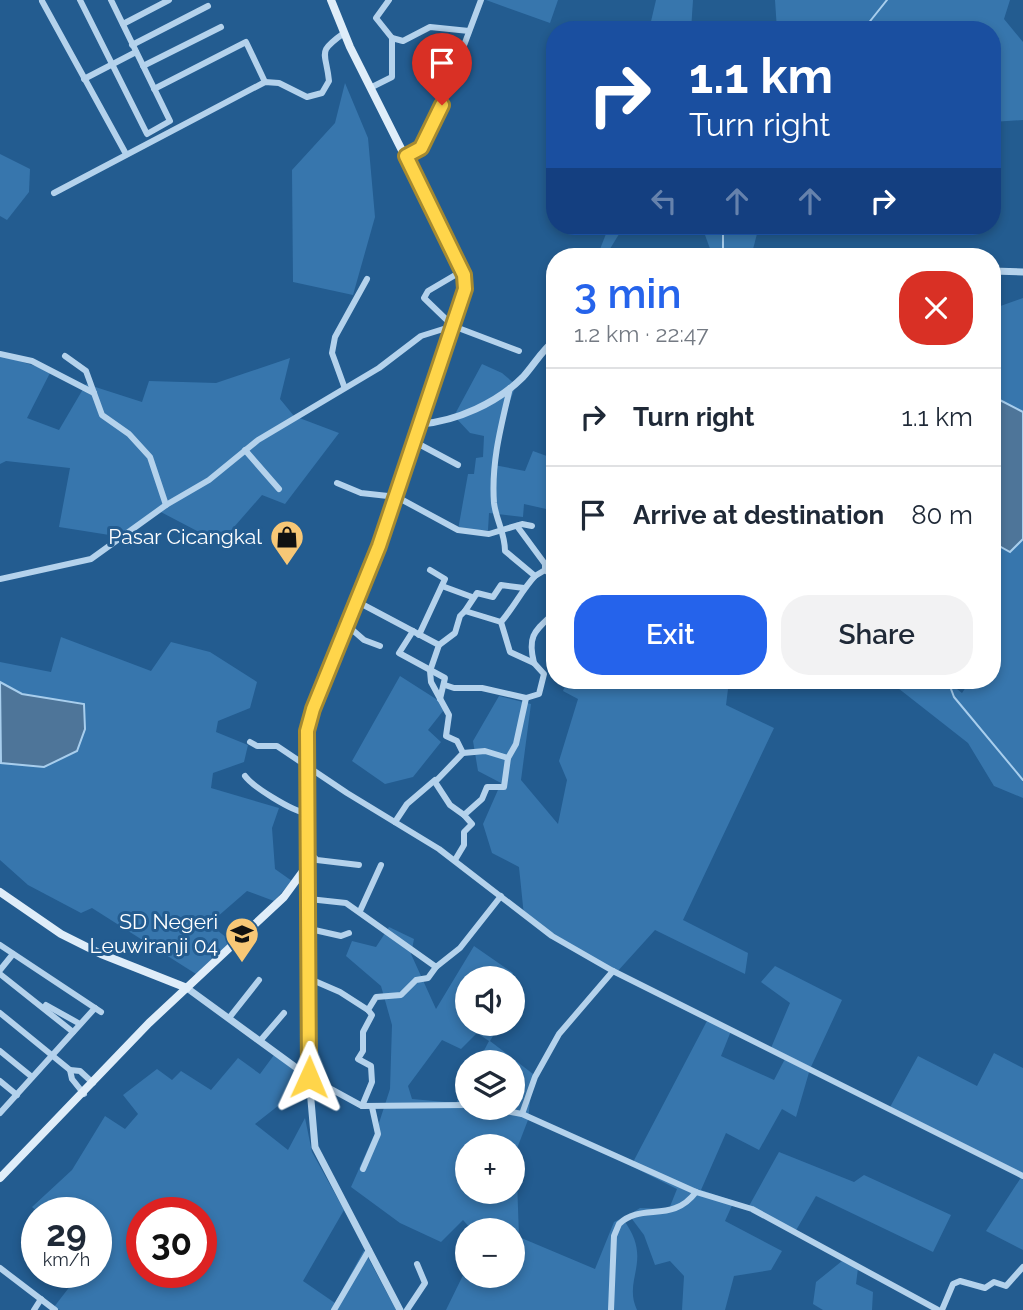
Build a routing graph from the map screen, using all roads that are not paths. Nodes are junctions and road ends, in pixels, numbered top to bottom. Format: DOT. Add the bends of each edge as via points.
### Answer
graph roads {
  1 [pos="80,0"];
  2 [pos="169,0"];
  3 [pos="331,0"];
  4 [pos="390,0"];
  5 [pos="481,0"];
  6 [pos="41,1"];
  7 [pos="114,1"];
  8 [pos="208,6"];
  9 [pos="122,24"];
  10 [pos="221,27"];
  11 [pos="469,31"];
  12 [pos="344,33"];
  13 [pos="392,38"];
  14 [pos="134,48"];
  15 [pos="111,65"];
  16 [pos="143,66"];
  17 [pos="84,79"];
  18 [pos="265,82"];
  19 [pos="372,87"];
  20 [pos="154,89"];
  21 [pos="126,154"];
  22 [pos="406,156"];
  23 [pos="54,193"];
  24 [pos="462,271"];
  25 [pos="1001,271"];
  26 [pos="1023,272"];
  27 [pos="368,279"];
  28 [pos="453,326"];
  29 [pos="546,350"];
  30 [pos="519,351"];
  31 [pos="0,354"];
  32 [pos="65,356"];
  33 [pos="344,386"];
  34 [pos="510,388"];
  35 [pos="93,393"];
  36 [pos="421,424"];
  37 [pos="415,442"];
  38 [pos="245,450"];
  39 [pos="457,466"];
  40 [pos="337,483"];
  41 [pos="279,489"];
  42 [pos="397,497"];
  43 [pos="166,505"];
  44 [pos="517,526"];
  45 [pos="532,526"];
  46 [pos="503,532"];
  47 [pos="430,570"];
  48 [pos="545,570"];
  49 [pos="536,576"];
  50 [pos="0,579"];
  51 [pos="442,586"];
  52 [pos="524,588"];
  53 [pos="472,597"];
  54 [pos="358,603"];
  55 [pos="465,611"];
  56 [pos="546,621"];
  57 [pos="501,622"];
  58 [pos="348,626"];
  59 [pos="416,633"];
  60 [pos="439,645"];
  61 [pos="380,646"];
  62 [pos="534,663"];
  63 [pos="430,671"];
  64 [pos="445,685"];
  65 [pos="526,698"];
  66 [pos="439,699"];
  67 [pos="250,742"];
  68 [pos="463,753"];
  69 [pos="508,758"];
  70 [pos="306,765"];
  71 [pos="245,776"];
  72 [pos="435,780"];
  73 [pos="306,813"];
  74 [pos="464,816"];
  75 [pos="395,822"];
  76 [pos="307,850"];
  77 [pos="455,860"];
  78 [pos="359,865"];
  79 [pos="381,865"];
  80 [pos="306,867"];
  81 [pos="0,892"];
  82 [pos="501,896"];
  83 [pos="309,899"];
  84 [pos="360,911"];
  85 [pos="310,929"];
  86 [pos="349,933"];
  87 [pos="0,945"];
  88 [pos="13,954"];
  89 [pos="436,968"];
  90 [pos="613,971"];
  91 [pos="0,972"];
  92 [pos="310,979"];
  93 [pos="259,981"];
  94 [pos="187,988"];
  95 [pos="32,997"];
  96 [pos="368,1010"];
  97 [pos="0,1013"];
  98 [pos="284,1013"];
  99 [pos="229,1018"];
  100 [pos="80,1024"];
  101 [pos="73,1032"];
  102 [pos="260,1041"];
  103 [pos="0,1051"];
  104 [pos="52,1055"];
  105 [pos="70,1070"];
  106 [pos="32,1077"];
  107 [pos="309,1077"];
  108 [pos="0,1081"];
  109 [pos="93,1083"];
  110 [pos="84,1094"];
  111 [pos="17,1095"];
  112 [pos="455,1105"];
  113 [pos="362,1106"];
  114 [pos="525,1106"];
  115 [pos="372,1107"];
  116 [pos="1,1111"];
  117 [pos="525,1115"];
  118 [pos="363,1169"];
  119 [pos="1023,1176"];
  120 [pos="0,1178"];
  121 [pos="696,1192"];
  122 [pos="369,1250"];
  123 [pos="417,1264"];
  124 [pos="1023,1267"];
  125 [pos="0,1268"];
  126 [pos="41,1299"];
  127 [pos="927,1308"];
  128 [pos="34,1310"];
  129 [pos="55,1310"];
  130 [pos="334,1310"];
  131 [pos="400,1310"];
  132 [pos="407,1310"];
  133 [pos="611,1310"];
  134 [pos="940,1310"];
  1 -- 15 [label="street"];
  2 -- 9 [label="street"];
  3 -- 12 [label="main road"];
  4 -- 13 [label="street" via="376,18"];
  5 -- 11 [label="street"];
  6 -- 17 [label="street"];
  7 -- 9 [label="street"];
  8 -- 14 [label="street"];
  9 -- 14 [label="street"];
  10 -- 16 [label="street"];
  11 -- 13 [label="street" via="430,27 403,41"];
  11 -- 22 [label="street" via="428,136 421,148"];
  12 -- 18 [label="street" via="323,52 329,81 322,93 307,97 279,83"];
  12 -- 19 [label="main road"];
  13 -- 19 [label="street" via="393,77"];
  14 -- 15 [label="street"];
  14 -- 16 [label="street"];
  15 -- 17 [label="street"];
  15 -- 20 [label="street" via="147,134 170,121"];
  16 -- 20 [label="street"];
  17 -- 21 [label="street"];
  18 -- 20 [label="street" via="246,42"];
  18 -- 21 [label="street"];
  19 -- 22 [label="main road"];
  21 -- 23 [label="street"];
  22 -- 24 [label="main road"];
  24 -- 28 [label="main road" via="465,289"];
  24 -- 28 [label="street" via="424,298"];
  25 -- 26 [label="street"];
  27 -- 33 [label="street" via="335,337 332,353"];
  28 -- 30 [label="street"];
  28 -- 33 [label="street" via="421,336 379,368"];
  28 -- 36 [label="main road"];
  29 -- 34 [label="street"];
  31 -- 35 [label="street" via="32,361"];
  32 -- 35 [label="street" via="86,371"];
  33 -- 38 [label="street"];
  34 -- 36 [label="street" via="470,412"];
  34 -- 46 [label="street" via="494,470 496,512"];
  35 -- 43 [label="street" via="102,415 150,457"];
  36 -- 37 [label="main road"];
  37 -- 39 [label="street"];
  37 -- 42 [label="main road"];
  38 -- 41 [label="street"];
  38 -- 43 [label="street" via="209,480"];
  40 -- 42 [label="street" via="361,493"];
  42 -- 46 [label="street" via="453,528"];
  42 -- 54 [label="main road"];
  43 -- 50 [label="street" via="91,559"];
  44 -- 45 [label="street"];
  44 -- 46 [label="street"];
  44 -- 48 [label="street"];
  46 -- 49 [label="street" via="505,551"];
  47 -- 51 [label="street" via="444,577"];
  48 -- 49 [label="street"];
  49 -- 52 [label="street"];
  51 -- 53 [label="street"];
  51 -- 59 [label="street"];
  52 -- 53 [label="street" via="501,585 493,597 477,593"];
  52 -- 57 [label="street" via="520,601"];
  53 -- 55 [label="street"];
  54 -- 58 [label="main road"];
  54 -- 59 [label="street"];
  55 -- 57 [label="street"];
  55 -- 60 [label="street" via="455,633"];
  56 -- 62 [label="street" via="529,645"];
  57 -- 62 [label="street" via="510,652"];
  58 -- 61 [label="street"];
  58 -- 70 [label="main road" via="309,723"];
  59 -- 60 [label="street"];
  59 -- 63 [label="street" via="400,653"];
  60 -- 63 [label="street"];
  62 -- 65 [label="street" via="544,674 539,694"];
  63 -- 64 [label="street" via="445,678"];
  63 -- 66 [label="street"];
  64 -- 65 [label="street"];
  64 -- 66 [label="street"];
  65 -- 69 [label="street" via="516,744"];
  66 -- 68 [label="street" via="449,715 446,736 457,741"];
  67 -- 70 [label="street" via="277,746"];
  68 -- 69 [label="street" via="485,751"];
  68 -- 72 [label="street"];
  69 -- 74 [label="street" via="504,787 487,787 482,799"];
  70 -- 73 [label="main road"];
  70 -- 75 [label="street"];
  71 -- 73 [label="street" via="257,789"];
  72 -- 74 [label="street" via="450,805"];
  72 -- 75 [label="street" via="407,804"];
  73 -- 76 [label="main road"];
  74 -- 77 [label="street" via="472,824 464,832 464,845"];
  75 -- 77 [label="street"];
  76 -- 78 [label="street" via="317,860"];
  76 -- 80 [label="main road"];
  77 -- 82 [label="street"];
  79 -- 84 [label="street"];
  80 -- 83 [label="street"];
  80 -- 94 [label="main road" via="284,897"];
  81 -- 94 [label="main road" via="71,939"];
  82 -- 89 [label="street" via="460,948"];
  82 -- 90 [label="street" via="552,936"];
  83 -- 84 [label="street" via="335,900"];
  83 -- 85 [label="street"];
  84 -- 89 [label="street"];
  85 -- 86 [label="street" via="341,936"];
  85 -- 92 [label="street"];
  87 -- 88 [label="street"];
  88 -- 91 [label="street"];
  88 -- 100 [label="street" via="98,1009"];
  89 -- 96 [label="street" via="401,995 376,997"];
  90 -- 114 [label="street" via="559,1034"];
  90 -- 119 [label="street"];
  91 -- 95 [label="street"];
  92 -- 96 [label="street"];
  92 -- 107 [label="street"];
  93 -- 99 [label="street"];
  94 -- 99 [label="street"];
  94 -- 109 [label="main road"];
  95 -- 100 [label="street"];
  95 -- 101 [label="street"];
  96 -- 113 [label="street" via="372,1015 363,1031 363,1051 358,1059 371,1066 372,1082"];
  97 -- 104 [label="street"];
  98 -- 102 [label="street"];
  99 -- 102 [label="street"];
  100 -- 101 [label="street"];
  101 -- 104 [label="street"];
  102 -- 107 [label="street"];
  103 -- 106 [label="street"];
  104 -- 105 [label="street"];
  104 -- 106 [label="street"];
  105 -- 109 [label="street"];
  105 -- 110 [label="street"];
  106 -- 111 [label="street"];
  107 -- 113 [label="street"];
  107 -- 122 [label="street" via="315,1147"];
  108 -- 111 [label="street"];
  109 -- 110 [label="main road"];
  110 -- 120 [label="main road"];
  111 -- 116 [label="street"];
  112 -- 115 [label="street"];
  113 -- 115 [label="street"];
  115 -- 118 [label="street" via="378,1133"];
  117 -- 121 [label="street"];
  121 -- 127 [label="street" via="752,1209"];
  121 -- 133 [label="street" via="674,1210 637,1214 619,1224 614,1236"];
  122 -- 130 [label="street"];
  122 -- 131 [label="street"];
  123 -- 132 [label="street" via="425,1283"];
  124 -- 134 [label="street" via="1006,1286 994,1282 985,1288 960,1281 953,1284"];
  125 -- 126 [label="street"];
  126 -- 128 [label="street"];
  126 -- 129 [label="street"];
  127 -- 134 [label="street"];
}
